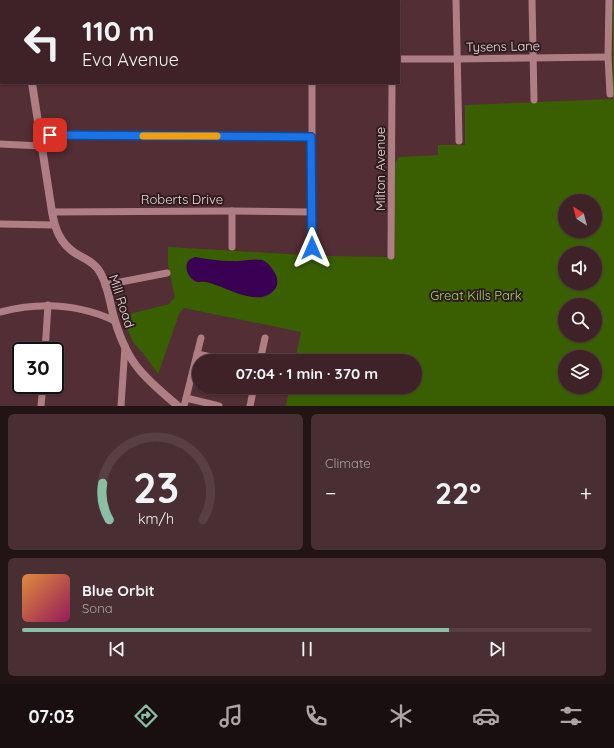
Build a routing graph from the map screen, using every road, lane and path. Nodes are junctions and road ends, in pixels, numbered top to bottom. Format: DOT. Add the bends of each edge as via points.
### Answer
graph roads {
  1 [pos="456,0"];
  2 [pos="532,0"];
  3 [pos="609,0"];
  4 [pos="608,57"];
  5 [pos="533,58"];
  6 [pos="400,59"];
  7 [pos="457,59"];
  8 [pos="32,84"];
  9 [pos="312,84"];
  10 [pos="392,84"];
  11 [pos="610,94"];
  12 [pos="534,100"];
  13 [pos="40,135"];
  14 [pos="311,137"];
  15 [pos="459,141"];
  16 [pos="0,144"];
  17 [pos="42,146"];
  18 [pos="232,211"];
  19 [pos="52,212"];
  20 [pos="311,212"];
  21 [pos="0,224"];
  22 [pos="54,225"];
  23 [pos="232,247"];
  24 [pos="312,248"];
  25 [pos="391,256"];
  26 [pos="167,273"];
  27 [pos="105,285"];
  28 [pos="48,306"];
  29 [pos="0,312"];
  30 [pos="115,321"];
  31 [pos="201,338"];
  32 [pos="265,338"];
  33 [pos="46,342"];
  34 [pos="125,346"];
  35 [pos="197,354"];
  36 [pos="262,354"];
  37 [pos="192,374"];
  38 [pos="42,394"];
  39 [pos="253,394"];
  40 [pos="186,398"];
  41 [pos="41,406"];
  42 [pos="121,406"];
  43 [pos="178,406"];
  44 [pos="184,406"];
  45 [pos="219,406"];
  46 [pos="250,406"];
  1 -- 7 [label="street"];
  2 -- 5 [label="street"];
  3 -- 4 [label="street"];
  4 -- 5 [label="street, Tysens Lane"];
  4 -- 11 [label="street"];
  5 -- 7 [label="street, Tysens Lane"];
  5 -- 12 [label="street"];
  6 -- 7 [label="street, Tysens Lane"];
  7 -- 15 [label="street"];
  8 -- 13 [label="street, Mill Road"];
  9 -- 14 [label="street"];
  10 -- 25 [label="street, Milton Avenue"];
  13 -- 14 [label="street"];
  13 -- 17 [label="street, Mill Road"];
  14 -- 20 [label="street"];
  16 -- 17 [label="street"];
  17 -- 19 [label="street, Mill Road"];
  18 -- 19 [label="street, Roberts Drive"];
  18 -- 20 [label="street, Roberts Drive"];
  18 -- 23 [label="street"];
  19 -- 22 [label="street, Mill Road"];
  20 -- 24 [label="street"];
  21 -- 22 [label="street"];
  22 -- 27 [label="street, Mill Road" via="62,242 97,267"];
  26 -- 27 [label="street"];
  27 -- 30 [label="street, Mill Road"];
  28 -- 29 [label="street"];
  28 -- 30 [label="street" via="85,310"];
  28 -- 33 [label="street"];
  30 -- 34 [label="street, Mill Road"];
  31 -- 35 [label="street"];
  32 -- 36 [label="street"];
  34 -- 42 [label="street"];
  34 -- 43 [label="street, Mill Road" via="137,367"];
  37 -- 40 [label="street"];
  38 -- 41 [label="street"];
  39 -- 46 [label="street"];
  40 -- 44 [label="street"];
  40 -- 45 [label="street"];
}
